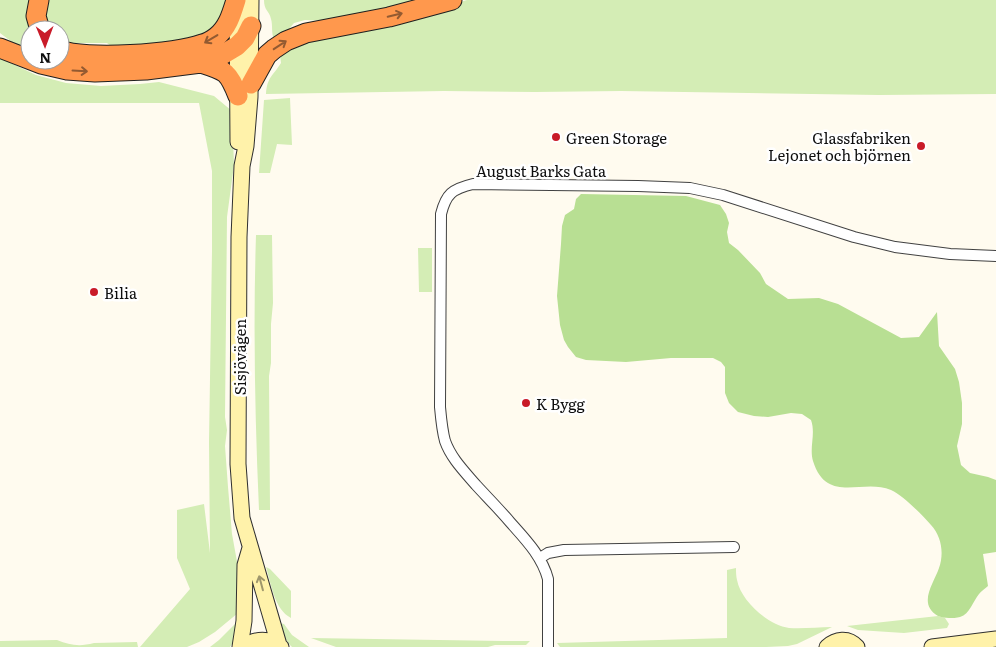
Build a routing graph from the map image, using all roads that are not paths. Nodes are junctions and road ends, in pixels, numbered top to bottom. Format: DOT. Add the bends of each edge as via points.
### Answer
graph roads {
  1 [pos="39,0"];
  2 [pos="237,0"];
  3 [pos="251,0"];
  4 [pos="452,0"];
  5 [pos="37,20"];
  6 [pos="251,26"];
  7 [pos="238,46"];
  8 [pos="0,48"];
  9 [pos="70,53"];
  10 [pos="201,63"];
  11 [pos="244,90"];
  12 [pos="996,256"];
  13 [pos="734,547"];
  14 [pos="250,548"];
  15 [pos="540,558"];
  16 [pos="996,639"];
  17 [pos="280,646"];
  18 [pos="242,647"];
  19 [pos="548,647"];
  20 [pos="827,647"];
  21 [pos="857,647"];
  22 [pos="932,647"];
  1 -- 5 [label="highway"];
  2 -- 7 [label="street, Sisjövägen"];
  2 -- 9 [label="highway, one-way" via="223,30 203,44 158,52"];
  3 -- 6 [label="street, Sisjövägen"];
  11 -- 4 [label="highway, one-way" via="267,55 299,36"];
  6 -- 7 [label="highway"];
  6 -- 11 [label="street, Sisjövägen"];
  7 -- 10 [label="highway"];
  7 -- 11 [label="street, Sisjövägen"];
  8 -- 10 [label="highway, one-way" via="67,70 146,70"];
  10 -- 11 [label="highway" via="220,69"];
  11 -- 14 [label="street, Sisjövägen" via="246,146 239,237 238,464 242,518"];
  12 -- 15 [label="street, August Barks Gata" via="895,247 690,188 491,184 460,187 451,193 440,214 442,428 454,459"];
  13 -- 15 [label="street" via="564,550"];
  17 -- 14 [label="street, Sisjövägen, one-way"];
  14 -- 18 [label="street, Sisjövägen" via="245,565"];
  15 -- 19 [label="street, August Barks Gata" via="548,579"];
  16 -- 22 [label="street"];
  17 -- 18 [label="street" via="262,640"];
  20 -- 21 [label="street" via="846,640"];
}
